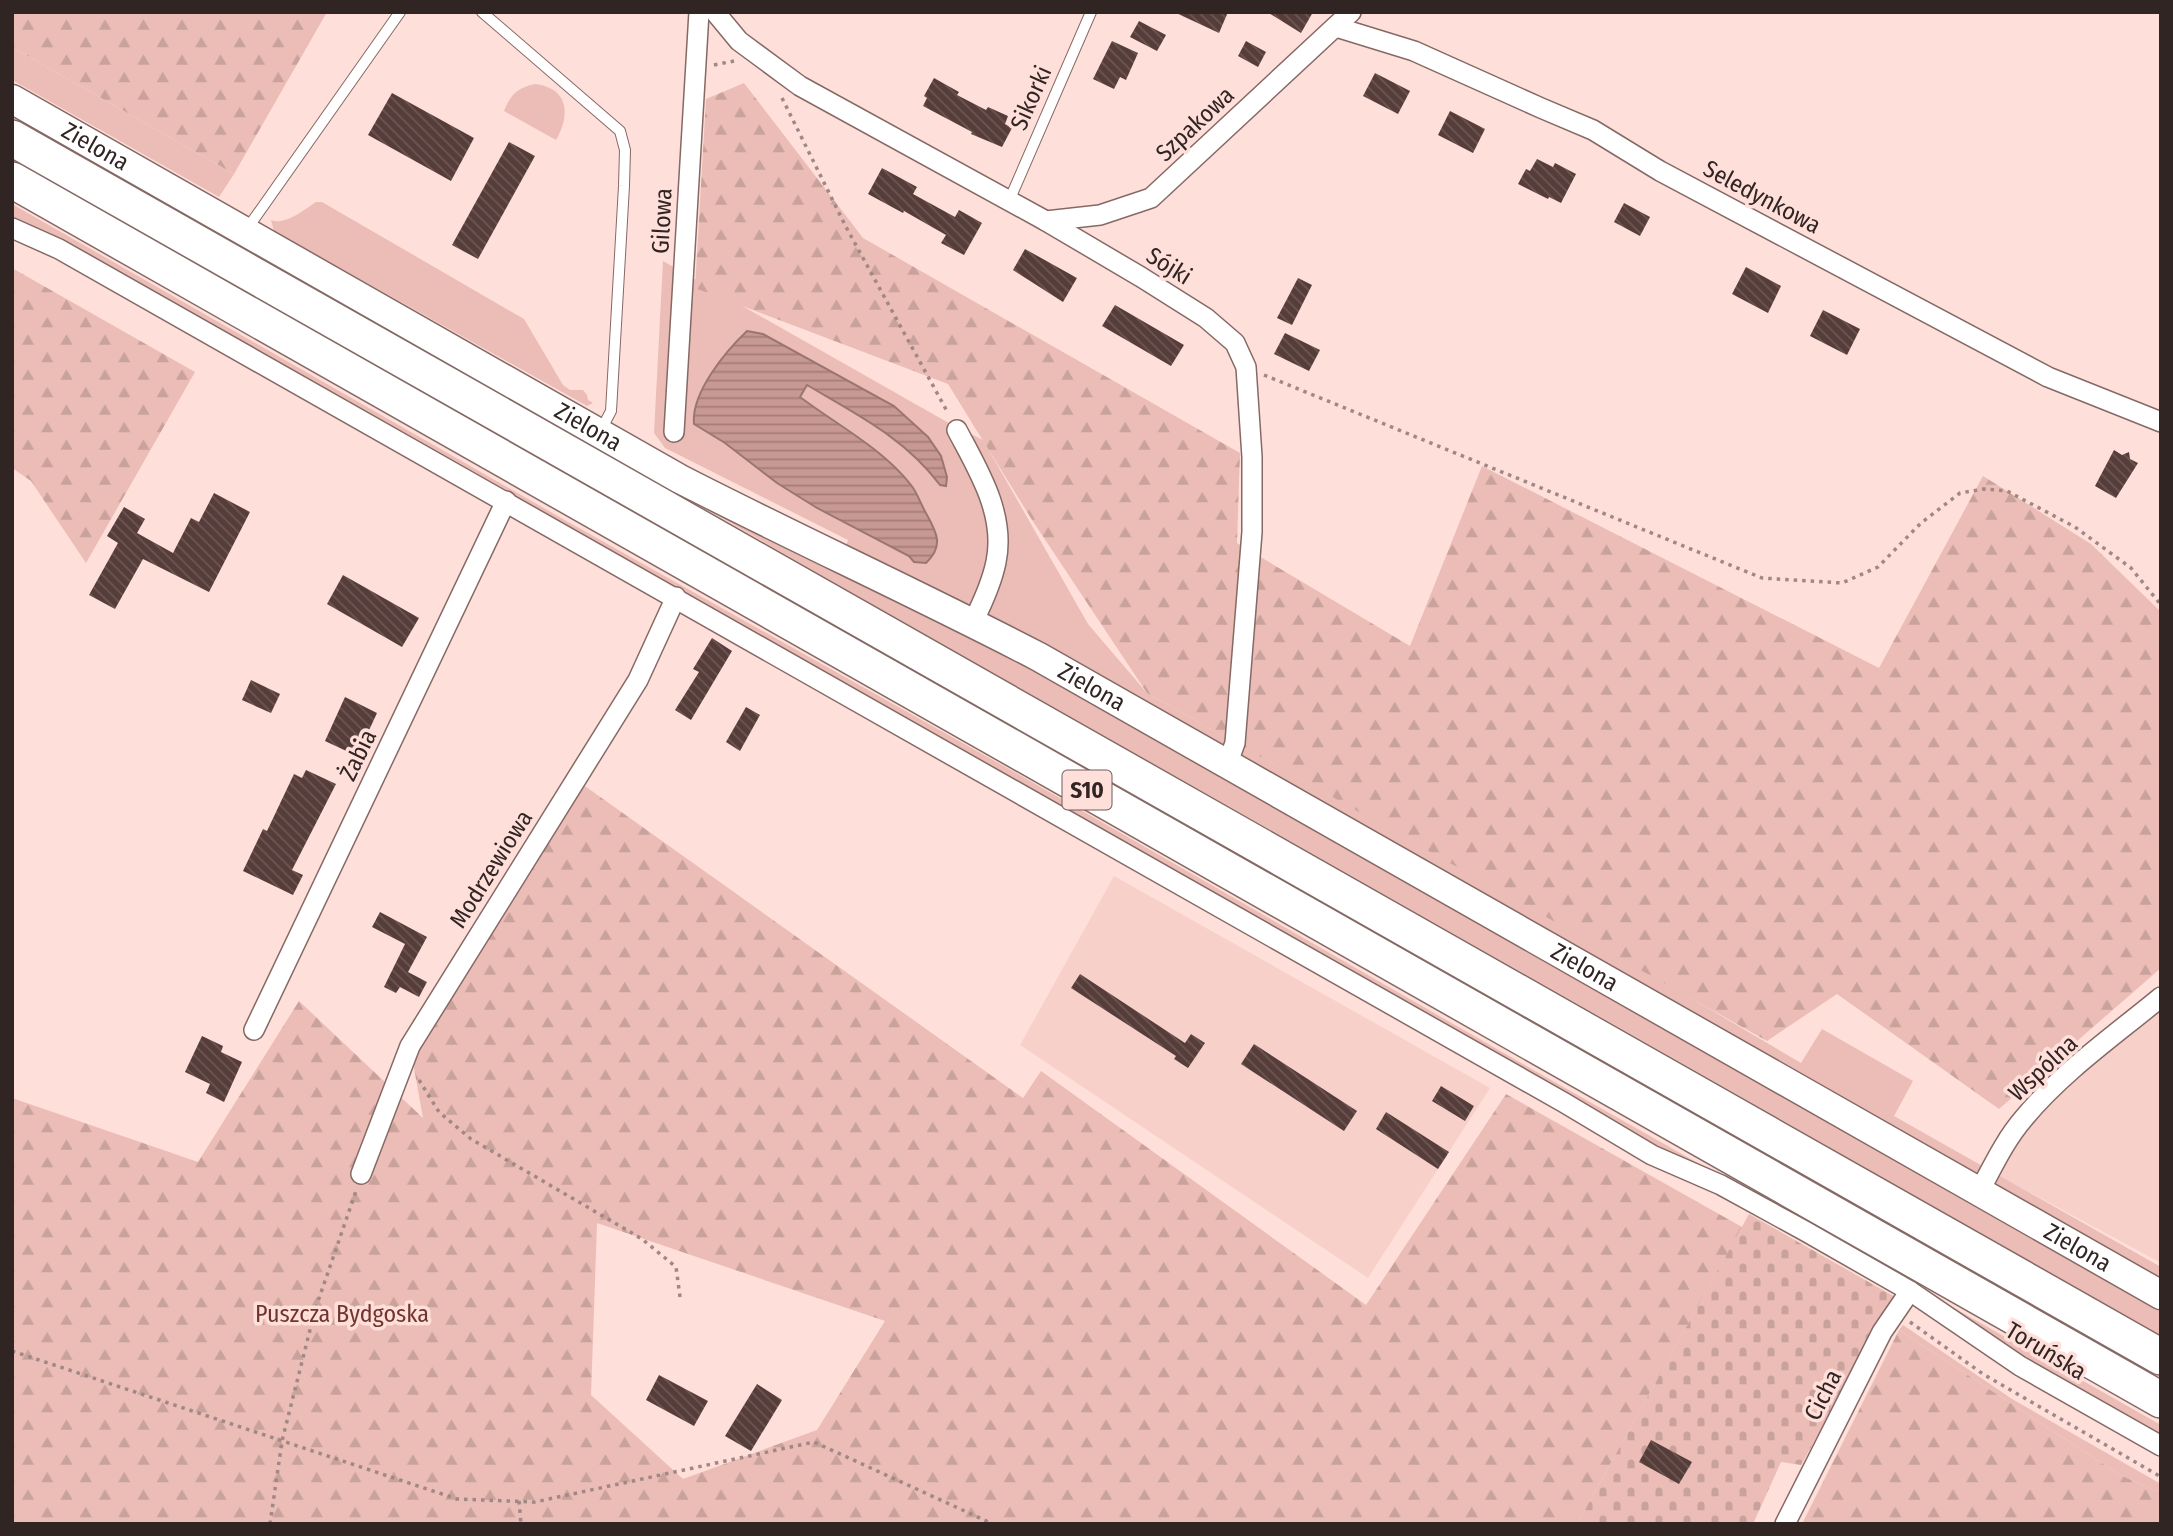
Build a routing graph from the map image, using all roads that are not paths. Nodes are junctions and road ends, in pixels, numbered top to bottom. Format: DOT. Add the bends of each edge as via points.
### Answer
graph roads {
  1 [pos="400,12"];
  2 [pos="482,12"];
  3 [pos="699,12"];
  4 [pos="715,12"];
  5 [pos="1091,12"];
  6 [pos="1351,12"];
  7 [pos="1336,27"];
  8 [pos="12,99"];
  9 [pos="12,138"];
  10 [pos="12,180"];
  11 [pos="1009,201"];
  12 [pos="1046,221"];
  13 [pos="12,228"];
  14 [pos="245,232"];
  15 [pos="2161,422"];
  16 [pos="957,429"];
  17 [pos="674,432"];
  18 [pos="600,434"];
  19 [pos="506,501"];
  20 [pos="676,597"];
  21 [pos="973,622"];
  22 [pos="1227,765"];
  23 [pos="2161,997"];
  24 [pos="254,1030"];
  25 [pos="361,1174"];
  26 [pos="1979,1192"];
  27 [pos="1909,1292"];
  28 [pos="2161,1295"];
  29 [pos="2161,1357"];
  30 [pos="2161,1400"];
  31 [pos="2161,1446"];
  32 [pos="1785,1524"];
  1 -- 14 [label="lane"];
  2 -- 18 [label="lane" via="620,131 625,150 624,186 611,411"];
  3 -- 17 [label="street, Gilowa"];
  4 -- 11 [label="street, Sójki" via="739,41 800,86"];
  5 -- 11 [label="lane, Sikorki"];
  6 -- 7 [label="street, Szpakowa"];
  7 -- 12 [label="street, Szpakowa" via="1150,198 1100,215"];
  7 -- 15 [label="street, Seledynkowa" via="1415,51 1593,130 1660,171 2048,377"];
  8 -- 14 [label="street, Zielona"];
  9 -- 29 [label="highway, S10"];
  10 -- 30 [label="highway, S10"];
  11 -- 12 [label="street, Sójki"];
  12 -- 22 [label="street, Sójki" via="1206,318 1235,343 1246,368 1252,532 1235,743"];
  13 -- 19 [label="street" via="59,249"];
  14 -- 18 [label="street, Zielona"];
  16 -- 21 [label="street" via="994,508 997,536 996,561"];
  18 -- 21 [label="street, Zielona" via="786,534"];
  19 -- 20 [label="street"];
  19 -- 24 [label="street, Żabia"];
  20 -- 25 [label="street, Modrzewiowa" via="638,680 410,1046"];
  20 -- 27 [label="street" via="1652,1155 1721,1185"];
  21 -- 22 [label="street, Zielona"];
  22 -- 26 [label="street, Zielona"];
  23 -- 26 [label="street, Wspólna" via="2024,1117"];
  26 -- 28 [label="street, Zielona"];
  27 -- 31 [label="street, Toruńska" via="2020,1366"];
  27 -- 32 [label="street, Cicha" via="1882,1332"];
}
